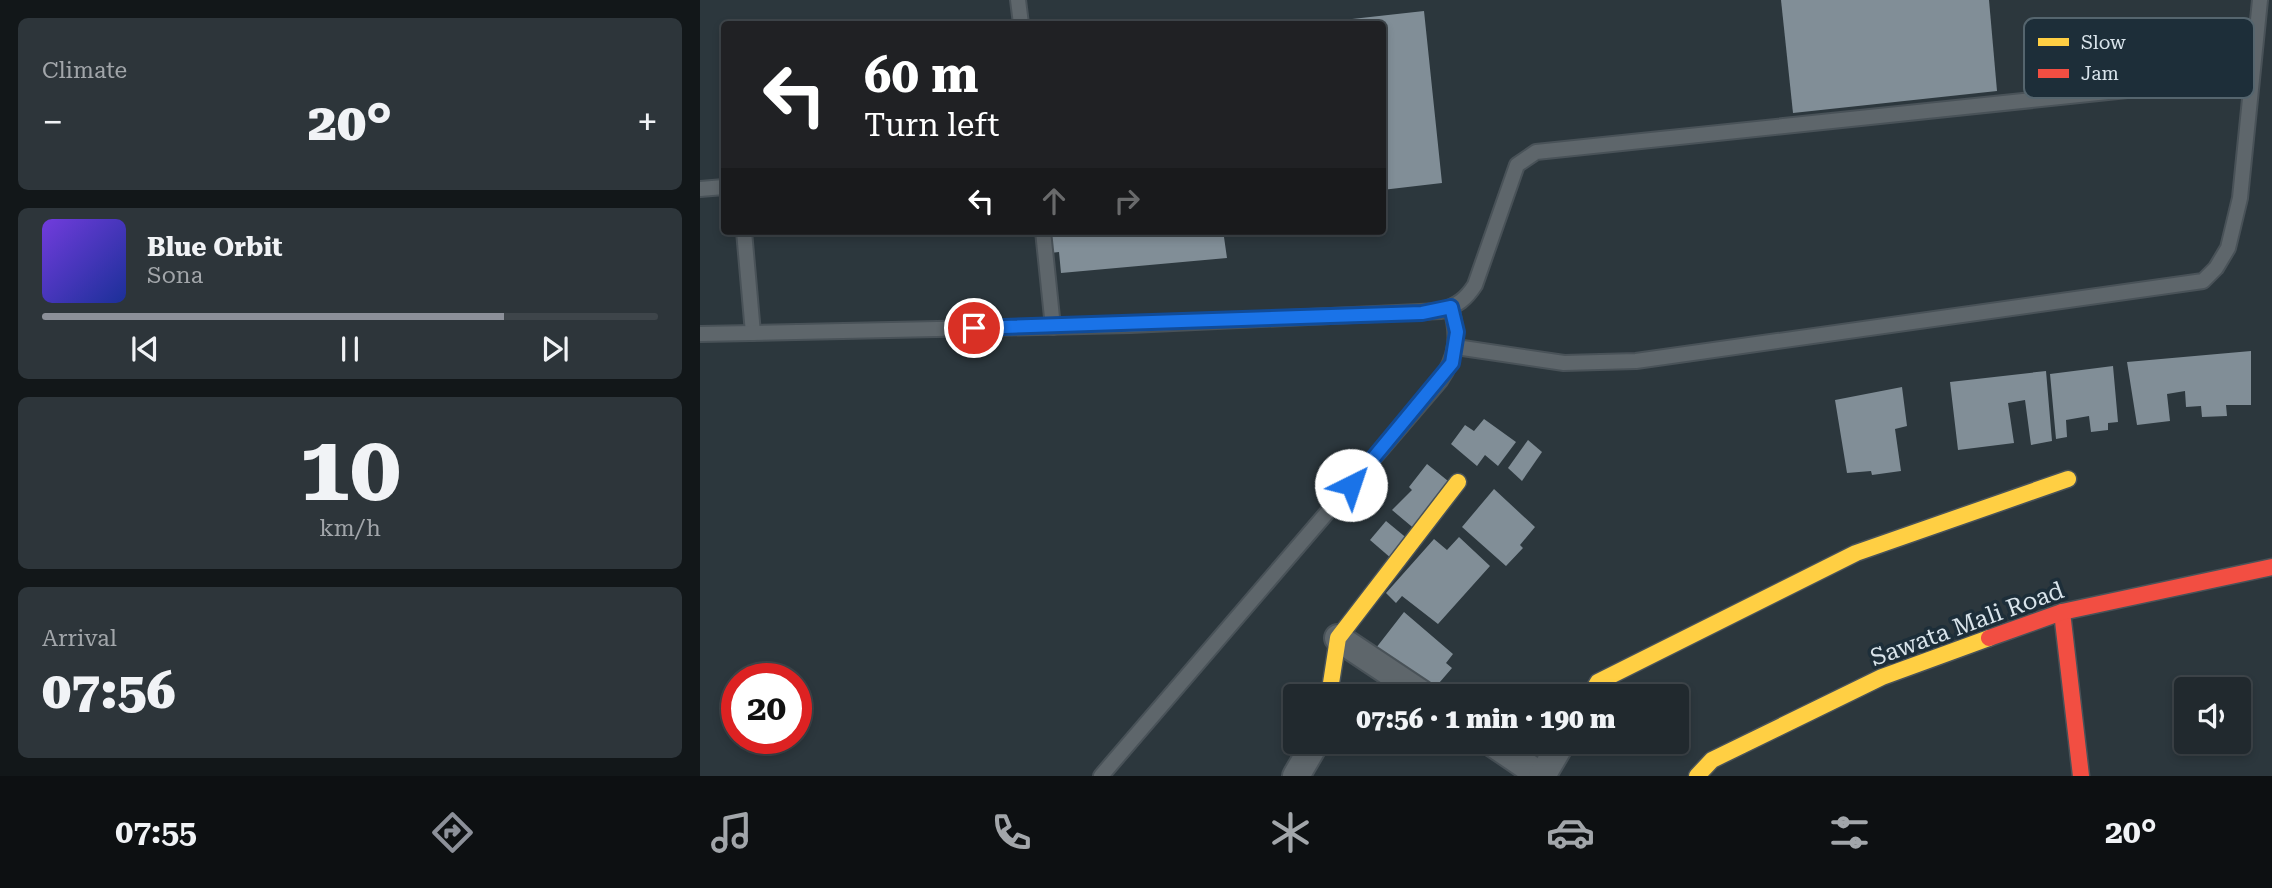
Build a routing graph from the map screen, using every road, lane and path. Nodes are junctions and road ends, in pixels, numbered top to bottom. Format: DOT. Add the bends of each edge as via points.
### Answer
graph roads {
  1 [pos="1018,0"];
  2 [pos="2260,0"];
  3 [pos="1021,21"];
  4 [pos="2254,58"];
  5 [pos="2052,98"];
  6 [pos="2250,98"];
  7 [pos="721,187"];
  8 [pos="700,189"];
  9 [pos="744,235"];
  10 [pos="1043,235"];
  11 [pos="1451,307"];
  12 [pos="1053,327"];
  13 [pos="753,333"];
  14 [pos="700,334"];
  15 [pos="1456,347"];
  16 [pos="2068,479"];
  17 [pos="1458,482"];
  18 [pos="2272,567"];
  19 [pos="2062,612"];
  20 [pos="1338,638"];
  21 [pos="1331,684"];
  22 [pos="1406,684"];
  23 [pos="1597,684"];
  24 [pos="1309,754"];
  25 [pos="1509,754"];
  26 [pos="1555,754"];
  27 [pos="1101,776"];
  28 [pos="1296,776"];
  29 [pos="1542,776"];
  30 [pos="1697,776"];
  31 [pos="2081,776"];
  1 -- 3 [label="lane"];
  2 -- 4 [label="lane"];
  5 -- 11 [label="lane" via="1536,152 1517,164 1475,285"];
  6 -- 15 [label="lane" via="2240,198 2228,248 2203,281 1636,360 1564,363"];
  7 -- 8 [label="lane"];
  9 -- 13 [label="lane"];
  10 -- 12 [label="lane"];
  11 -- 12 [label="lane" via="1422,313"];
  11 -- 15 [label="lane"];
  12 -- 13 [label="lane"];
  13 -- 14 [label="lane"];
  15 -- 27 [label="lane" via="1440,381"];
  16 -- 23 [label="street" via="1856,553"];
  17 -- 20 [label="street"];
  18 -- 19 [label="street, Sawata Mali Road"];
  19 -- 30 [label="street, Sawata Mali Road" via="1882,677 1712,760"];
  19 -- 31 [label="street"];
  20 -- 21 [label="street"];
  20 -- 22 [label="street"];
  24 -- 28 [label="street"];
  25 -- 29 [label="street"];
  26 -- 29 [label="street"];
}
